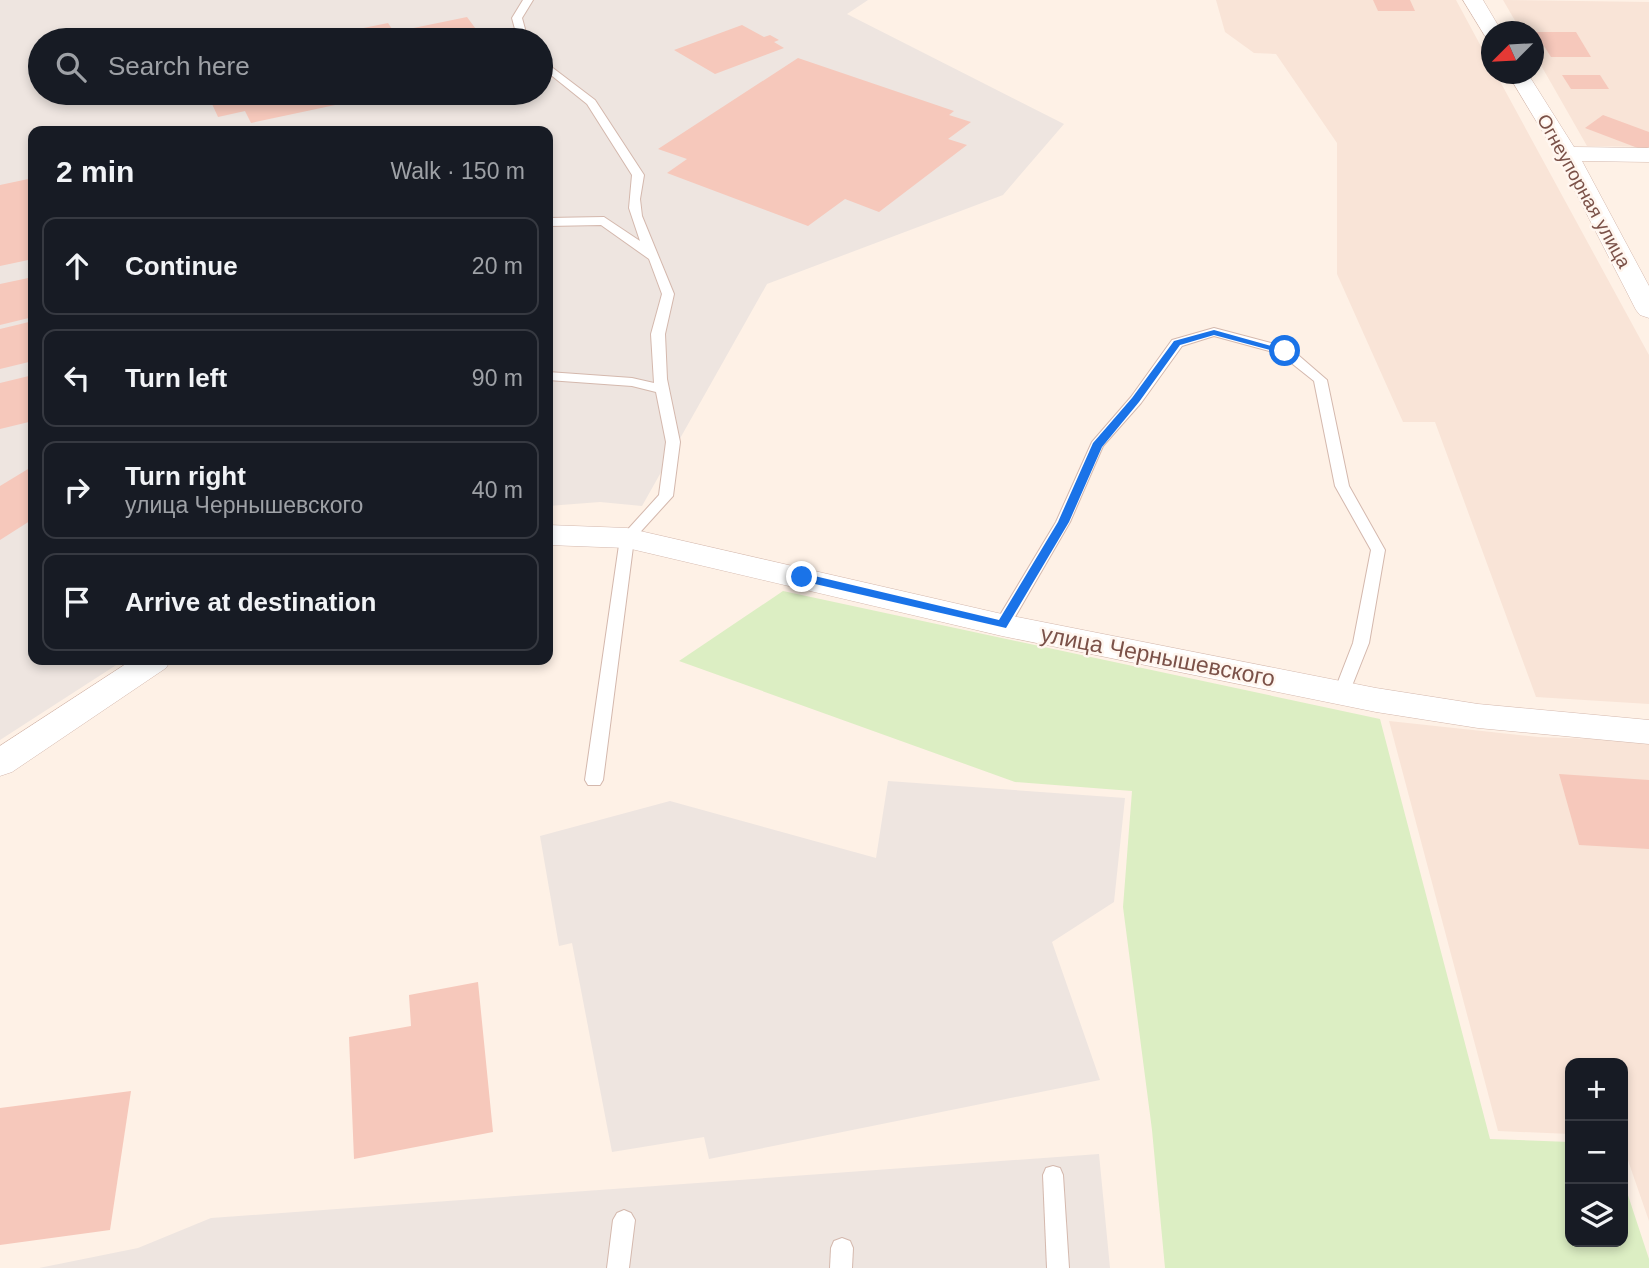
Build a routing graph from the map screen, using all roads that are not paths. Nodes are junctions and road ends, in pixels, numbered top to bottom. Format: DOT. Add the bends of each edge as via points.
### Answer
graph roads {
  1 [pos="528,0"];
  2 [pos="1472,0"];
  3 [pos="1485,21"];
  4 [pos="520,28"];
  5 [pos="553,72"];
  6 [pos="1524,84"];
  7 [pos="1567,153"];
  8 [pos="1649,155"];
  9 [pos="553,222"];
  10 [pos="654,257"];
  11 [pos="1649,310"];
  12 [pos="553,376"];
  13 [pos="662,389"];
  14 [pos="553,535"];
  15 [pos="627,538"];
  16 [pos="1002,625"];
  17 [pos="147,665"];
  18 [pos="1342,692"];
  19 [pos="1649,732"];
  20 [pos="0,763"];
  21 [pos="594,780"];
  22 [pos="1053,1175"];
  23 [pos="624,1220"];
  24 [pos="618,1268"];
  25 [pos="1058,1268"];
  1 -- 4 [label="lane" via="517,18"];
  2 -- 3 [label="street"];
  5 -- 10 [label="lane" via="591,102 638,175 632,201 636,222"];
  6 -- 7 [label="street, Огнеупорная улица"];
  7 -- 8 [label="street"];
  7 -- 11 [label="street, Огнеупорная улица"];
  9 -- 10 [label="lane" via="604,221"];
  10 -- 13 [label="lane" via="668,293 658,334"];
  12 -- 13 [label="lane"];
  13 -- 15 [label="lane" via="673,442 666,496"];
  14 -- 15 [label="street, улица Чернышевского"];
  15 -- 16 [label="street, улица Чернышевского"];
  15 -- 21 [label="lane"];
  16 -- 18 [label="street, улица Чернышевского"];
  16 -- 18 [label="lane" via="1063,522 1097,446 1177,343 1214,332 1285,351 1320,380 1342,486 1378,550 1361,643"];
  17 -- 20 [label="street"];
  18 -- 19 [label="street, улица Чернышевского" via="1478,716"];
  22 -- 25 [label="lane"];
  23 -- 24 [label="lane"];
}
